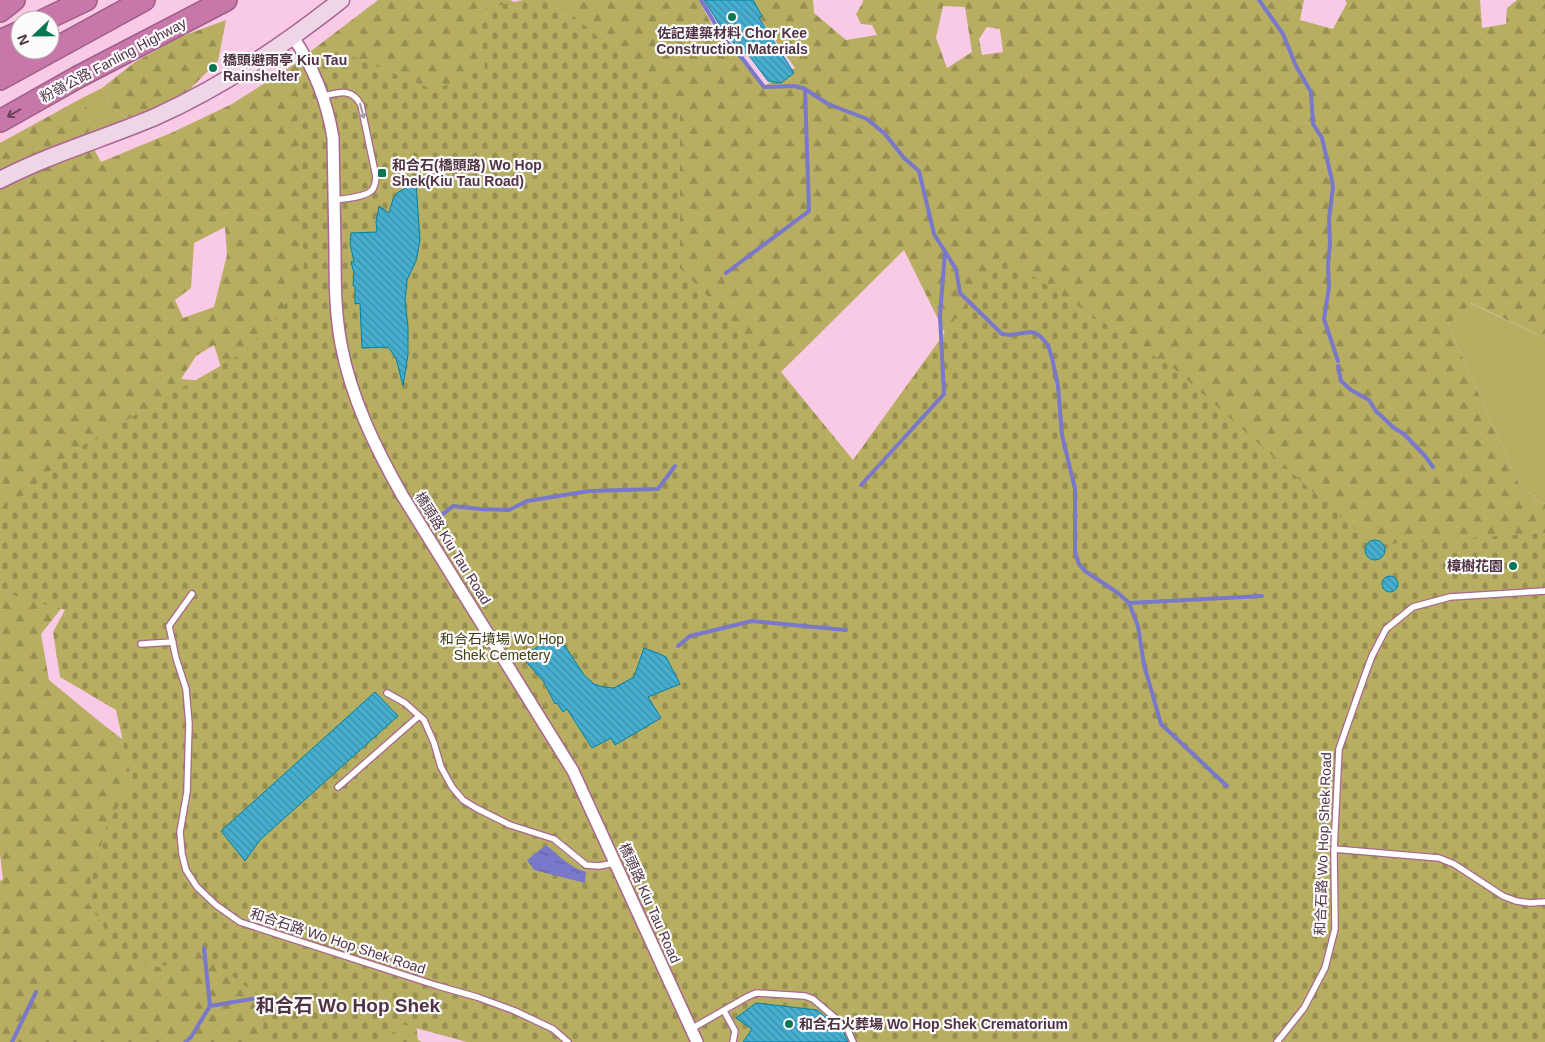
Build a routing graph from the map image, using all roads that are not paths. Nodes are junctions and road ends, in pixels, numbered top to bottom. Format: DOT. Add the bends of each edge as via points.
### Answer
graph roads {
  1 [pos="14,0"];
  2 [pos="86,0"];
  3 [pos="128,0"];
  4 [pos="144,0"];
  5 [pos="226,0"];
  6 [pos="341,0"];
  7 [pos="0,11"];
  8 [pos="60,12"];
  9 [pos="60,31"];
  10 [pos="293,37"];
  11 [pos="0,79"];
  12 [pos="324,96"];
  13 [pos="0,122"];
  14 [pos="0,180"];
  15 [pos="334,200"];
  16 [pos="1545,591"];
  17 [pos="192,594"];
  18 [pos="173,642"];
  19 [pos="141,644"];
  20 [pos="388,693"];
  21 [pos="419,716"];
  22 [pos="338,787"];
  23 [pos="1334,849"];
  24 [pos="615,863"];
  25 [pos="1545,902"];
  26 [pos="724,1010"];
  27 [pos="691,1029"];
  28 [pos="568,1042"];
  29 [pos="697,1042"];
  30 [pos="733,1042"];
  31 [pos="854,1042"];
  32 [pos="1276,1042"];
  1 -- 7 [label="highway"];
  2 -- 8 [label="highway"];
  3 -- 9 [label="highway"];
  4 -- 11 [label="highway"];
  5 -- 13 [label="highway, 粉嶺公路 Fanling Highway, one-way" via="78,77"];
  6 -- 10 [label="main road"];
  10 -- 12 [label="street, 橋頭路 Kiu Tau Road"];
  10 -- 14 [label="main road" via="236,75 182,104 48,157"];
  12 -- 15 [label="street, 橋頭路 Kiu Tau Road" via="333,138"];
  12 -- 15 [label="lane, one-way" via="340,92 358,99 376,176 370,192"];
  15 -- 24 [label="street, 橋頭路 Kiu Tau Road" via="335,303 341,344 369,433 402,495 573,772"];
  16 -- 23 [label="lane, 和合石路 Wo Hop Shek Road" via="1450,597 1413,607 1386,629 1366,672 1339,749"];
  17 -- 18 [label="lane, 和合石路 Wo Hop Shek Road" via="170,626"];
  18 -- 19 [label="lane"];
  18 -- 28 [label="lane, 和合石路 Wo Hop Shek Road" via="186,689 189,724 188,792 180,832 182,854 186,870 197,888 240,922 477,997 554,1029"];
  20 -- 21 [label="lane"];
  21 -- 22 [label="lane"];
  21 -- 24 [label="lane" via="434,743 441,767 463,800 510,825 554,839 586,865"];
  23 -- 25 [label="lane" via="1439,858 1503,896 1516,901"];
  23 -- 32 [label="lane, 和合石路 Wo Hop Shek Road" via="1335,929 1325,968 1304,1008"];
  24 -- 27 [label="street, 橋頭路 Kiu Tau Road"];
  26 -- 27 [label="lane"];
  26 -- 30 [label="lane" via="735,1032"];
  26 -- 31 [label="lane" via="756,994 805,996 847,1028"];
  27 -- 29 [label="street, 橋頭路 Kiu Tau Road"];
}
